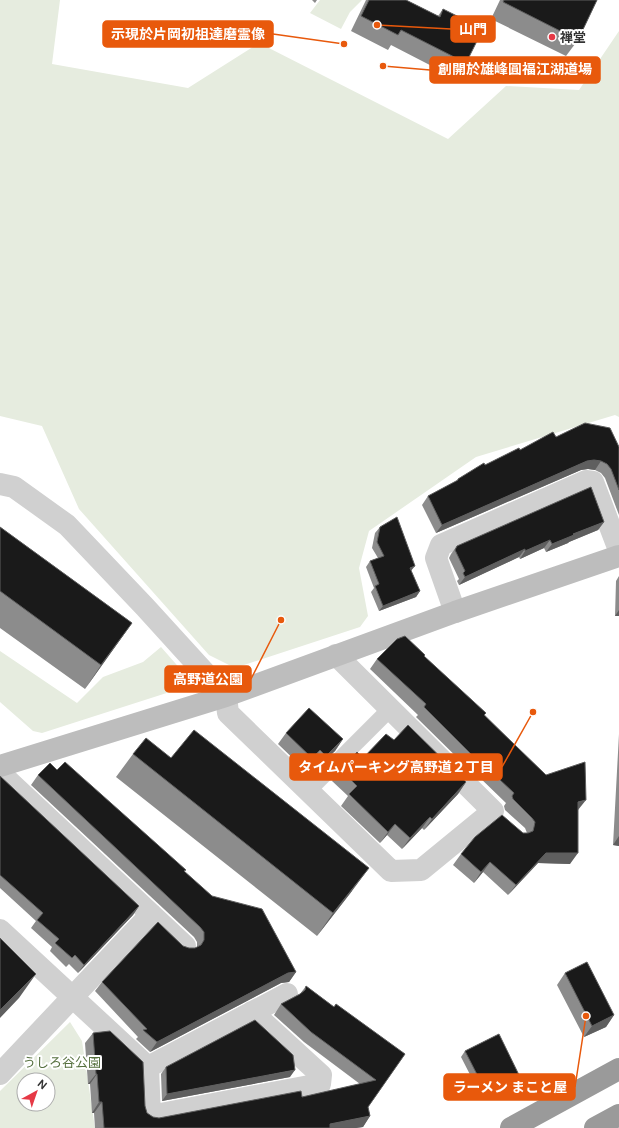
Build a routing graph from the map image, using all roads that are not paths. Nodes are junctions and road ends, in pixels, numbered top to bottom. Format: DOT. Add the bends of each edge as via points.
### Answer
graph roads {
  1 [pos="0,484"];
  2 [pos="619,550"];
  3 [pos="619,556"];
  4 [pos="455,612"];
  5 [pos="336,655"];
  6 [pos="226,696"];
  7 [pos="390,709"];
  8 [pos="0,766"];
  9 [pos="0,773"];
  10 [pos="316,783"];
  11 [pos="151,914"];
  12 [pos="0,930"];
  13 [pos="185,946"];
  14 [pos="286,994"];
  15 [pos="72,997"];
  16 [pos="252,1012"];
  17 [pos="148,1067"];
  18 [pos="619,1069"];
  19 [pos="0,1074"];
  20 [pos="619,1115"];
  21 [pos="511,1128"];
  22 [pos="595,1128"];
  1 -- 6 [label="street" via="14,487 67,524"];
  2 -- 4 [label="street" via="593,482 586,481 441,545 436,558"];
  3 -- 4 [label="street"];
  4 -- 5 [label="street"];
  5 -- 6 [label="street"];
  5 -- 7 [label="street"];
  6 -- 7 [label="street" via="228,713 391,871 421,870 498,815"];
  6 -- 8 [label="street"];
  7 -- 10 [label="lane"];
  9 -- 11 [label="street"];
  11 -- 13 [label="street"];
  11 -- 15 [label="street"];
  12 -- 15 [label="street"];
  14 -- 16 [label="street"];
  15 -- 17 [label="street"];
  15 -- 19 [label="street"];
  16 -- 17 [label="street"];
  16 -- 17 [label="street" via="321,1075 320,1084 150,1116"];
  18 -- 21 [label="highway"];
  20 -- 22 [label="highway"];
}
